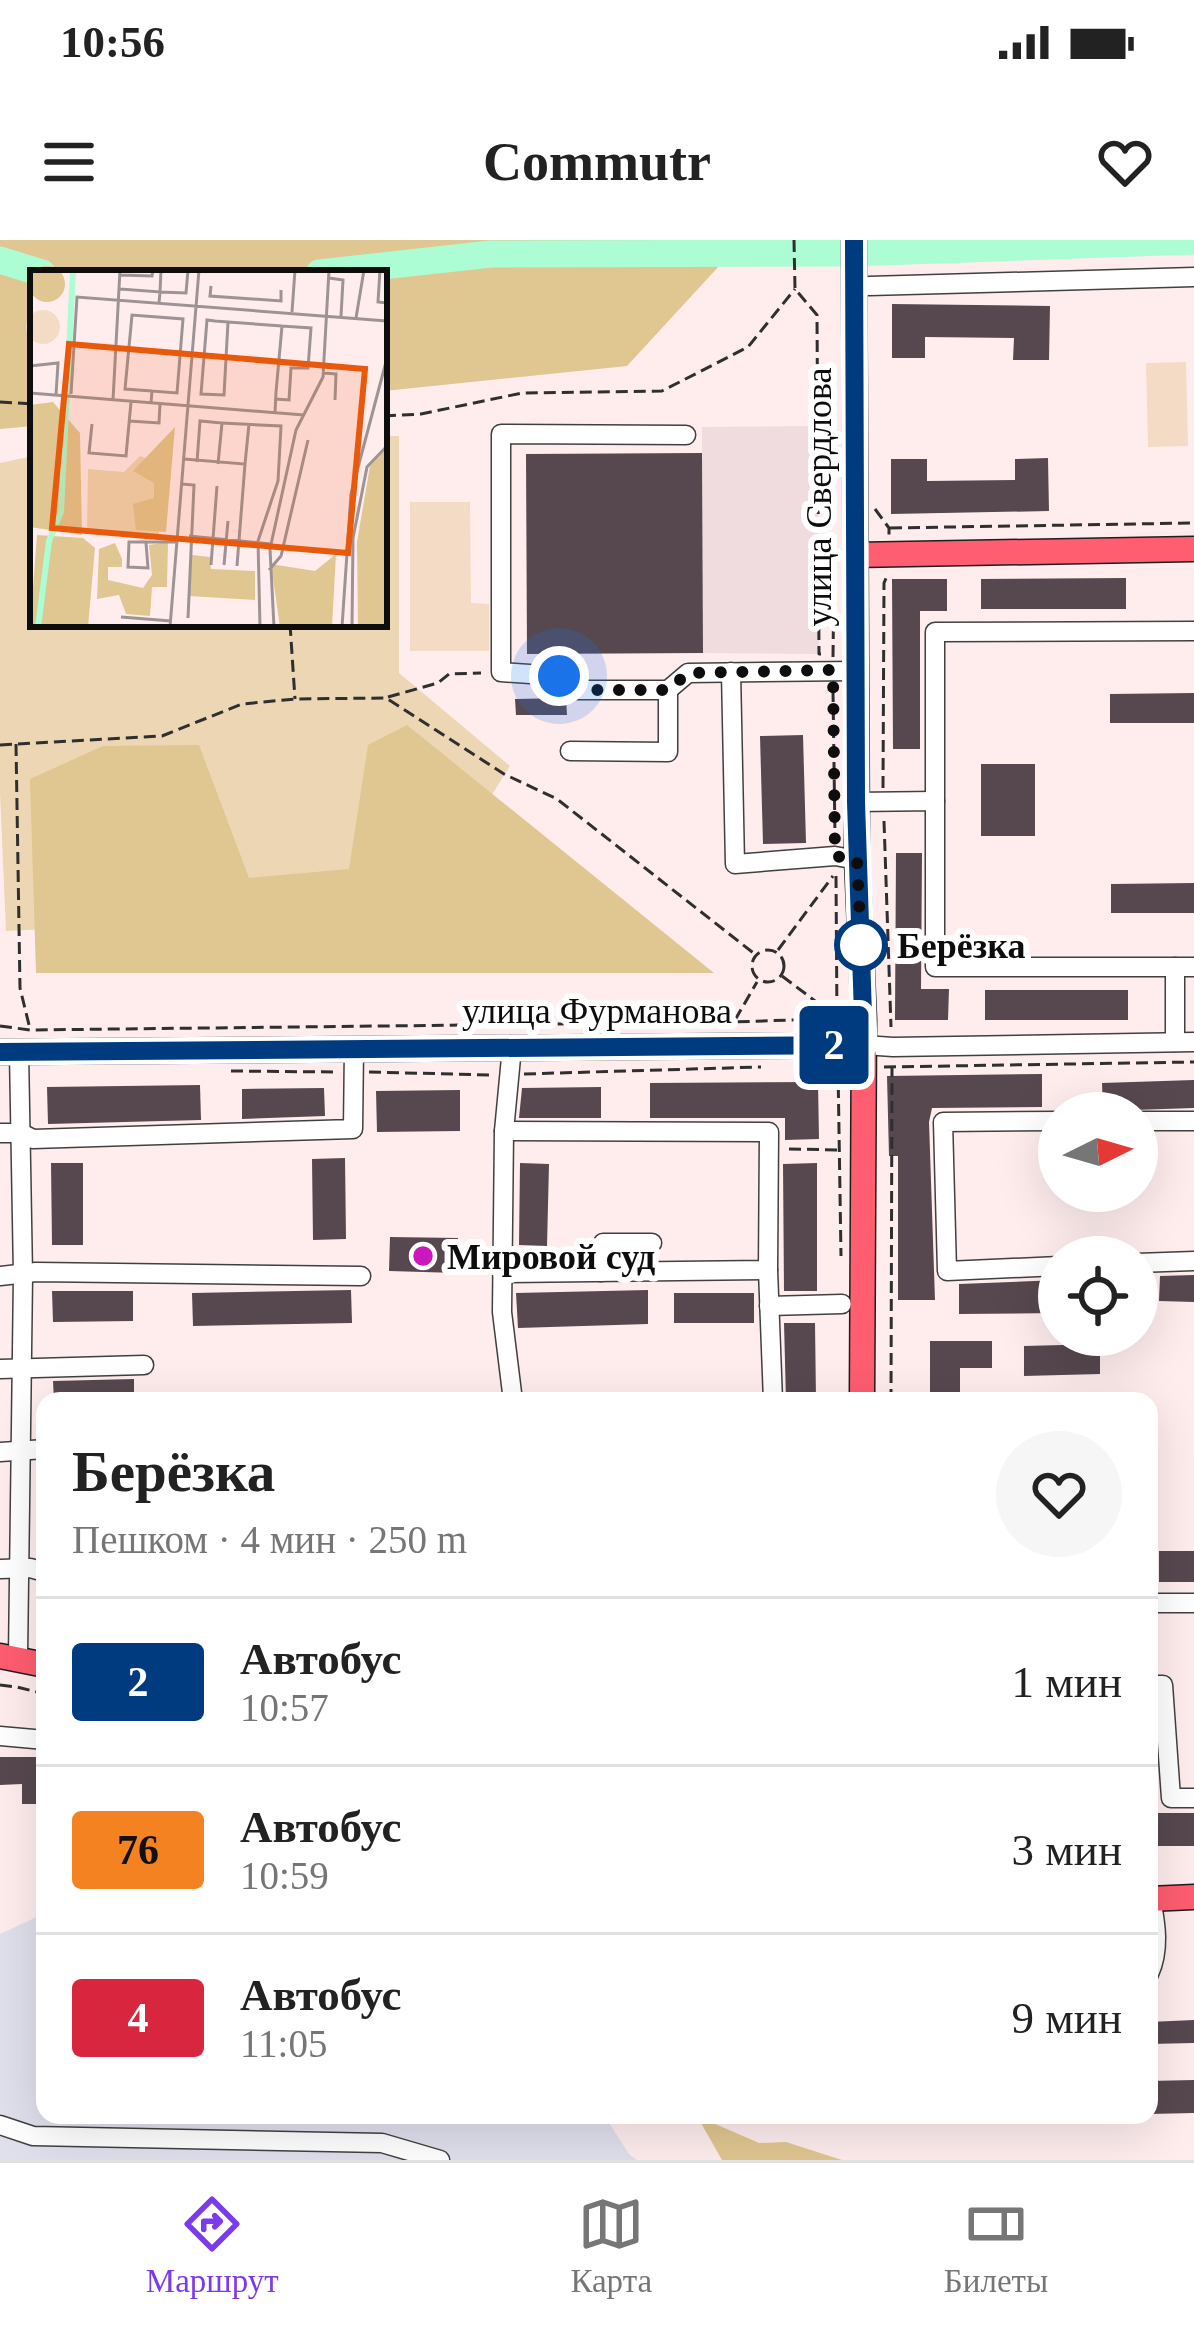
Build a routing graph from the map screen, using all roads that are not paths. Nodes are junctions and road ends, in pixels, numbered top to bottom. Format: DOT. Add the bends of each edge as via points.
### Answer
graph roads {
  1 [pos="854,240"];
  2 [pos="1194,278"];
  3 [pos="862,286"];
  4 [pos="686,435"];
  5 [pos="1194,549"];
  6 [pos="844,563"];
  7 [pos="1194,631"];
  8 [pos="840,665"];
  9 [pos="731,673"];
  10 [pos="668,690"];
  11 [pos="570,751"];
  12 [pos="935,801"];
  13 [pos="856,802"];
  14 [pos="846,858"];
  15 [pos="1184,967"];
  16 [pos="1185,1042"];
  17 [pos="864,1045"];
  18 [pos="512,1047"];
  19 [pos="9,1052"];
  20 [pos="353,1060"];
  21 [pos="1194,1120"];
  22 [pos="1038,1121"];
  23 [pos="1158,1121"];
  24 [pos="504,1131"];
  25 [pos="10,1133"];
  26 [pos="652,1243"];
  27 [pos="1194,1261"];
  28 [pos="1158,1262"];
  29 [pos="1038,1267"];
  30 [pos="768,1270"];
  31 [pos="601,1272"];
  32 [pos="502,1273"];
  33 [pos="23,1275"];
  34 [pos="0,1276"];
  35 [pos="361,1276"];
  36 [pos="842,1304"];
  37 [pos="770,1306"];
  38 [pos="144,1366"];
  39 [pos="0,1369"];
  40 [pos="21,1369"];
  41 [pos="512,1392"];
  42 [pos="773,1392"];
  43 [pos="862,1392"];
  44 [pos="10,1452"];
  45 [pos="10,1569"];
  46 [pos="1158,1603"];
  47 [pos="1194,1603"];
  48 [pos="9,1656"];
  49 [pos="1158,1685"];
  50 [pos="0,1736"];
  51 [pos="36,1739"];
  52 [pos="1194,1798"];
  53 [pos="1194,1897"];
  54 [pos="1158,1899"];
  55 [pos="0,2126"];
  56 [pos="440,2160"];
  1 -- 3 [label="main road, улица Свердлова"];
  2 -- 3 [label="street"];
  3 -- 6 [label="main road, улица Свердлова"];
  4 -- 10 [label="street" via="501,434 501,672 559,676 577,690"];
  5 -- 6 [label="main road"];
  6 -- 8 [label="main road, улица Свердлова"];
  7 -- 12 [label="street" via="934,632"];
  8 -- 9 [label="street"];
  8 -- 13 [label="main road, улица Свердлова"];
  9 -- 10 [label="street" via="688,673"];
  9 -- 14 [label="street" via="735,864"];
  10 -- 11 [label="street" via="668,752"];
  12 -- 13 [label="street"];
  12 -- 15 [label="street" via="935,967"];
  13 -- 14 [label="main road, улица Свердлова"];
  14 -- 17 [label="main road, улица Свердлова"];
  15 -- 16 [label="street"];
  16 -- 17 [label="street, улица Фурманова"];
  17 -- 18 [label="main road, улица Фурманова"];
  17 -- 43 [label="main road, улица Свердлова"];
  18 -- 20 [label="main road, улица Фурманова"];
  18 -- 24 [label="street"];
  19 -- 20 [label="main road, улица Фурманова"];
  19 -- 25 [label="street"];
  20 -- 25 [label="street" via="352,1129 33,1139"];
  21 -- 23 [label="street"];
  22 -- 29 [label="street" via="943,1122 947,1271"];
  24 -- 30 [label="street" via="769,1132"];
  24 -- 32 [label="street"];
  25 -- 33 [label="street"];
  26 -- 31 [label="street" via="603,1244"];
  27 -- 28 [label="street"];
  30 -- 31 [label="street"];
  30 -- 37 [label="street"];
  31 -- 32 [label="street"];
  32 -- 41 [label="street"];
  33 -- 34 [label="street"];
  33 -- 35 [label="street"];
  33 -- 40 [label="street"];
  36 -- 37 [label="street"];
  37 -- 42 [label="street"];
  38 -- 40 [label="street"];
  39 -- 40 [label="street"];
  40 -- 44 [label="street"];
  44 -- 45 [label="street"];
  45 -- 48 [label="street"];
  46 -- 47 [label="street"];
  49 -- 52 [label="street" via="1172,1798"];
  50 -- 51 [label="street"];
  53 -- 54 [label="main road"];
  55 -- 56 [label="street" via="33,2136 382,2143"];
}
